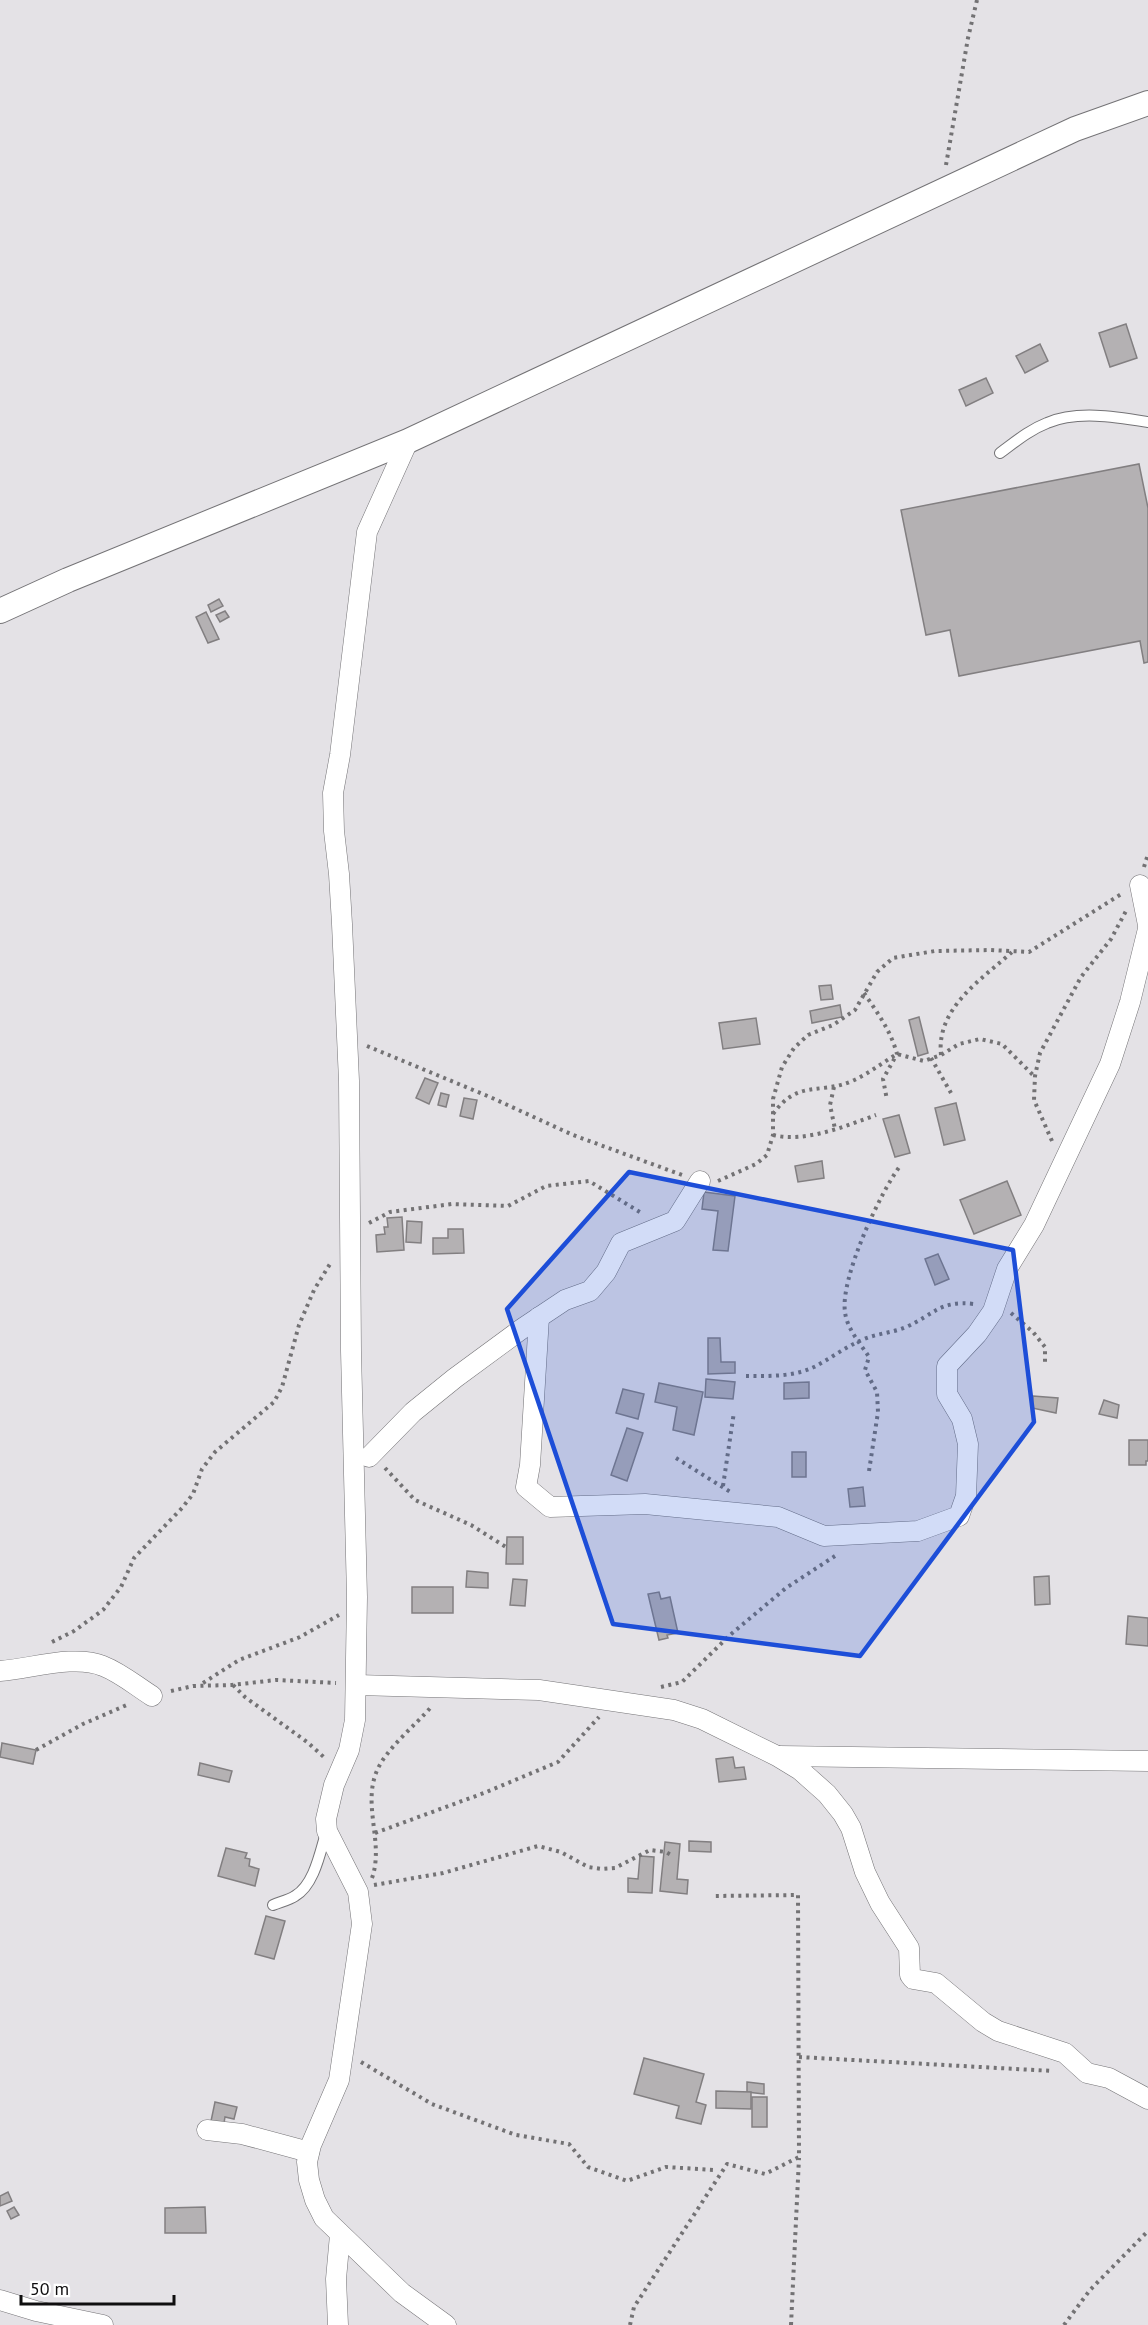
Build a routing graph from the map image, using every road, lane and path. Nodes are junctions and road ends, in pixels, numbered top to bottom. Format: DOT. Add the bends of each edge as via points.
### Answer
graph roads {
  1 [pos="977,0"];
  2 [pos="1148,104"];
  3 [pos="941,192"];
  4 [pos="1148,422"];
  5 [pos="408,441"];
  6 [pos="1000,453"];
  7 [pos="0,611"];
  8 [pos="1148,854"];
  9 [pos="1140,885"];
  10 [pos="1148,925"];
  11 [pos="1148,929"];
  12 [pos="1012,951"];
  13 [pos="864,993"];
  14 [pos="346,1038"];
  15 [pos="897,1054"];
  16 [pos="941,1055"];
  17 [pos="931,1058"];
  18 [pos="1035,1076"];
  19 [pos="834,1087"];
  20 [pos="951,1093"];
  21 [pos="887,1100"];
  22 [pos="773,1114"];
  23 [pos="876,1115"];
  24 [pos="835,1129"];
  25 [pos="773,1135"];
  26 [pos="1062,1164"];
  27 [pos="900,1166"];
  28 [pos="700,1181"];
  29 [pos="662,1226"];
  30 [pos="349,1233"];
  31 [pos="993,1311"];
  32 [pos="539,1317"];
  33 [pos="859,1341"];
  34 [pos="1045,1362"];
  35 [pos="746,1376"];
  36 [pos="734,1412"];
  37 [pos="369,1456"];
  38 [pos="676,1458"];
  39 [pos="869,1471"];
  40 [pos="723,1486"];
  41 [pos="761,1516"];
  42 [pos="506,1547"];
  43 [pos="342,1613"];
  44 [pos="43,1647"];
  45 [pos="0,1671"];
  46 [pos="204,1683"];
  47 [pos="232,1685"];
  48 [pos="357,1685"];
  49 [pos="447,1687"];
  50 [pos="152,1696"];
  51 [pos="36,1750"];
  52 [pos="777,1756"];
  53 [pos="1148,1761"];
  54 [pos="340,1771"];
  55 [pos="327,1831"];
  56 [pos="673,1856"];
  57 [pos="713,1896"];
  58 [pos="273,1905"];
  59 [pos="342,2050"];
  60 [pos="799,2057"];
  61 [pos="1087,2073"];
  62 [pos="1148,2099"];
  63 [pos="207,2130"];
  64 [pos="309,2152"];
  65 [pos="799,2157"];
  66 [pos="714,2170"];
  67 [pos="1148,2231"];
  68 [pos="340,2235"];
  69 [pos="0,2300"];
  70 [pos="103,2325"];
  71 [pos="338,2325"];
  72 [pos="446,2325"];
  73 [pos="630,2325"];
  74 [pos="791,2325"];
  75 [pos="1064,2325"];
  1 -- 3 [label="path"];
  2 -- 3 [label="street" via="1075,129"];
  3 -- 5 [label="street"];
  4 -- 6 [label="lane" via="1098,416 1048,422"];
  5 -- 7 [label="street"];
  5 -- 14 [label="street" via="367,532 333,794"];
  8 -- 9 [label="path"];
  9 -- 10 [label="street"];
  9 -- 12 [label="path" via="1029,952"];
  9 -- 18 [label="path" via="1111,939 1081,977 1040,1053"];
  11 -- 26 [label="street" via="1110,1064"];
  12 -- 13 [label="path" via="936,951 893,958 877,972"];
  12 -- 16 [label="path" via="960,998 944,1023"];
  13 -- 15 [label="path" via="884,1023"];
  13 -- 22 [label="path" via="855,1010 834,1025 808,1035 794,1048 782,1067"];
  14 -- 28 [label="path" via="573,1135"];
  14 -- 30 [label="street"];
  15 -- 17 [label="path" via="924,1061"];
  15 -- 19 [label="path"];
  15 -- 21 [label="path" via="883,1079"];
  16 -- 17 [label="path"];
  16 -- 18 [label="path" via="959,1044 980,1039 1002,1044"];
  17 -- 20 [label="path"];
  18 -- 26 [label="path" via="1034,1100"];
  19 -- 22 [label="path" via="796,1092 783,1100"];
  19 -- 24 [label="path" via="830,1105"];
  22 -- 25 [label="path"];
  23 -- 24 [label="path"];
  24 -- 25 [label="path" via="799,1137"];
  25 -- 28 [label="path" via="767,1155 756,1164 719,1181"];
  26 -- 31 [label="street" via="1034,1225 1007,1269"];
  27 -- 33 [label="path" via="872,1219 848,1283 845,1312"];
  28 -- 29 [label="street" via="675,1221"];
  29 -- 30 [label="path" via="589,1181 546,1186 508,1206 452,1204 390,1212"];
  29 -- 32 [label="street" via="621,1243 606,1272 590,1291 565,1300"];
  30 -- 44 [label="path" via="314,1290 274,1402 215,1452 202,1469 193,1494 134,1558 121,1587 104,1610"];
  30 -- 48 [label="street" via="358,1556"];
  31 -- 33 [label="path" via="973,1304 955,1304 938,1308 905,1328"];
  31 -- 34 [label="path" via="1013,1314 1033,1332 1045,1347"];
  31 -- 41 [label="street" via="947,1366 947,1394 962,1419 968,1444 966,1496 959,1516 918,1531 824,1536 778,1517"];
  32 -- 37 [label="street" via="412,1412"];
  32 -- 41 [label="street" via="526,1487 550,1507 645,1504"];
  33 -- 35 [label="path" via="813,1368 790,1375"];
  33 -- 39 [label="path" via="869,1357 865,1370 877,1392 878,1412"];
  36 -- 40 [label="path"];
  37 -- 42 [label="path" via="415,1500 471,1525"];
  38 -- 40 [label="path"];
  40 -- 41 [label="path"];
  43 -- 46 [label="path" via="300,1636 239,1660"];
  45 -- 50 [label="street" via="87,1662 103,1665"];
  47 -- 48 [label="path" via="276,1680"];
  47 -- 50 [label="path" via="193,1686"];
  47 -- 54 [label="path"];
  48 -- 49 [label="street"];
  48 -- 54 [label="street" via="355,1720"];
  49 -- 52 [label="street" via="539,1690 674,1710 702,1719"];
  49 -- 56 [label="path" via="376,1772 372,1801 377,1851 369,1886 443,1873 538,1846 602,1869 615,1868 650,1850"];
  50 -- 51 [label="path" via="83,1724"];
  52 -- 53 [label="street"];
  52 -- 61 [label="street" via="807,1776 843,1814 880,1903 909,1948 912,1979 936,1983 998,2031 1065,2053"];
  54 -- 55 [label="street" via="329,1802"];
  55 -- 58 [label="lane" via="303,1890"];
  55 -- 59 [label="street" via="358,1892 362,1924"];
  57 -- 60 [label="path" via="798,1895"];
  59 -- 64 [label="street" via="339,2080"];
  59 -- 66 [label="path" via="432,2104 516,2135 569,2144 588,2167 627,2181 666,2167"];
  60 -- 61 [label="path"];
  60 -- 65 [label="path"];
  61 -- 62 [label="street" via="1109,2078"];
  63 -- 64 [label="street" via="242,2134"];
  64 -- 68 [label="street" via="307,2162 315,2200 324,2218"];
  65 -- 73 [label="path" via="765,2174 727,2164 634,2307"];
  65 -- 74 [label="path"];
  67 -- 75 [label="path" via="1090,2290"];
  68 -- 71 [label="street" via="336,2279"];
  68 -- 72 [label="street" via="402,2294"];
  69 -- 70 [label="street"];
}
